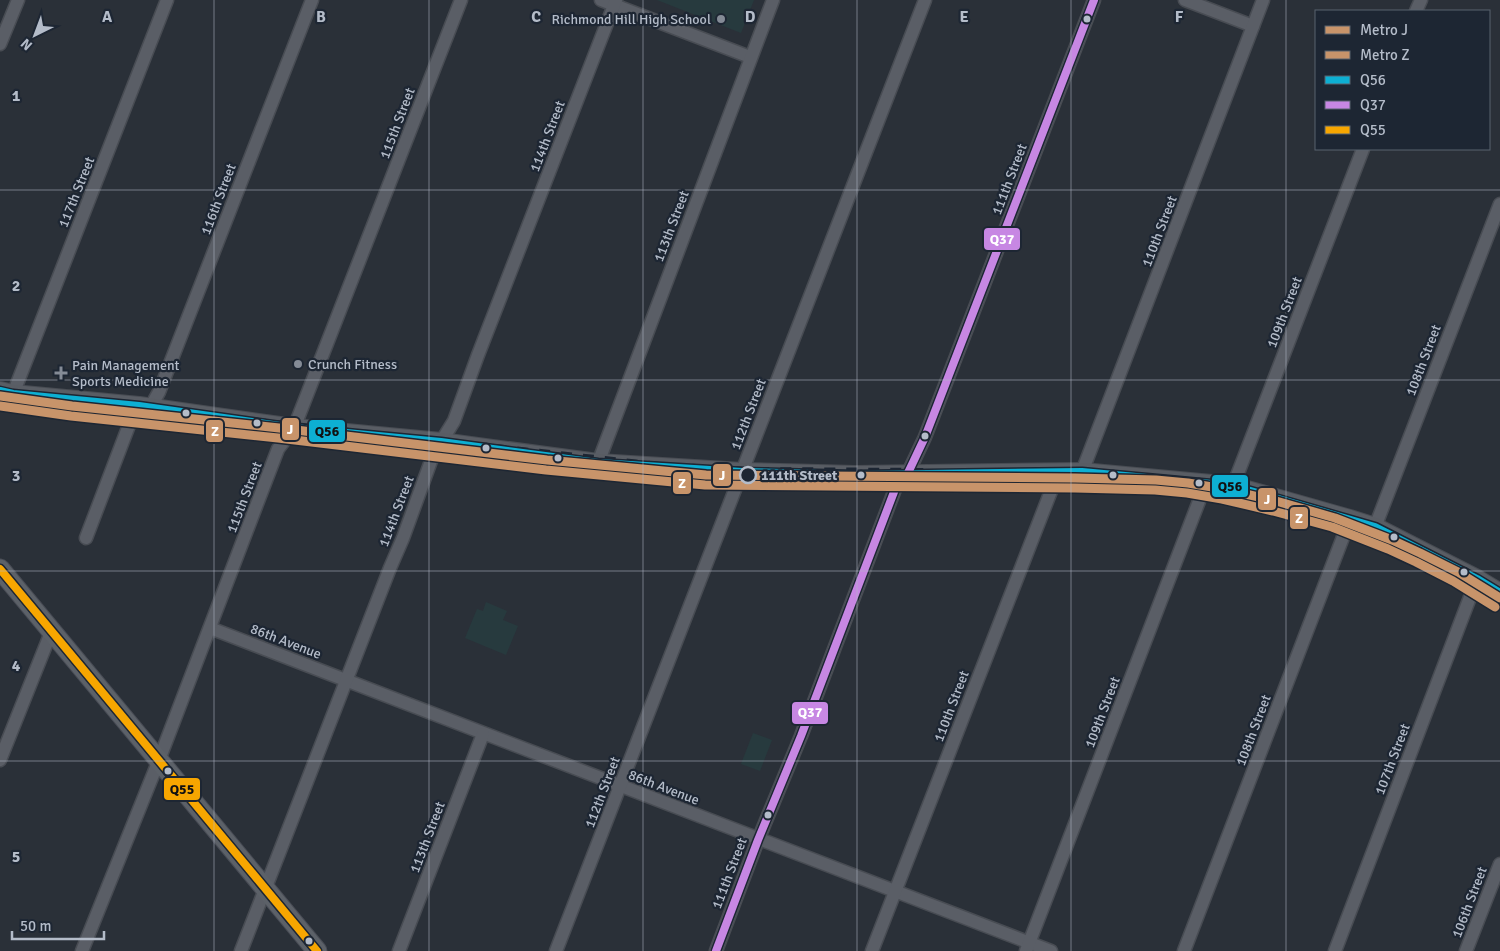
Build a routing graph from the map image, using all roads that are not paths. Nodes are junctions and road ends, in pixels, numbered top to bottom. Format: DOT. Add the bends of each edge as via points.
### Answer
graph roads {
  1 [pos="18,0"];
  2 [pos="167,0"];
  3 [pos="312,0"];
  4 [pos="460,0"];
  5 [pos="601,0"];
  6 [pos="773,0"];
  7 [pos="925,0"];
  8 [pos="1094,0"];
  9 [pos="1185,0"];
  10 [pos="1263,0"];
  11 [pos="615,3"];
  12 [pos="1253,26"];
  13 [pos="0,44"];
  14 [pos="750,58"];
  15 [pos="1363,150"];
  16 [pos="1500,204"];
  17 [pos="6,393"];
  18 [pos="145,407"];
  19 [pos="294,428"];
  20 [pos="441,442"];
  21 [pos="598,463"];
  22 [pos="742,472"];
  23 [pos="1057,472"];
  24 [pos="1082,472"];
  25 [pos="907,475"];
  26 [pos="1206,483"];
  27 [pos="1233,486"];
  28 [pos="1350,519"];
  29 [pos="1375,528"];
  30 [pos="86,538"];
  31 [pos="0,569"];
  32 [pos="1477,578"];
  33 [pos="1500,593"];
  34 [pos="210,628"];
  35 [pos="52,630"];
  36 [pos="346,680"];
  37 [pos="483,734"];
  38 [pos="0,760"];
  39 [pos="159,760"];
  40 [pos="620,786"];
  41 [pos="758,840"];
  42 [pos="1500,864"];
  43 [pos="265,890"];
  44 [pos="894,892"];
  45 [pos="1027,947"];
  46 [pos="82,951"];
  47 [pos="241,951"];
  48 [pos="317,951"];
  49 [pos="398,951"];
  50 [pos="556,951"];
  51 [pos="716,951"];
  52 [pos="872,951"];
  53 [pos="1051,951"];
  54 [pos="1184,951"];
  55 [pos="1335,951"];
  56 [pos="1466,951"];
  1 -- 13 [label="street"];
  2 -- 17 [label="street, 117th Street"];
  3 -- 18 [label="street, 116th Street" via="159,392"];
  4 -- 19 [label="street, 115th Street"];
  5 -- 11 [label="street"];
  6 -- 14 [label="street, 113th Street"];
  7 -- 22 [label="street, 112th Street"];
  8 -- 25 [label="street, 111th Street" via="925,437"];
  9 -- 12 [label="street"];
  10 -- 12 [label="street, 110th Street"];
  11 -- 14 [label="street"];
  11 -- 20 [label="street, 114th Street" via="454,420"];
  12 -- 24 [label="street, 110th Street"];
  14 -- 21 [label="street, 113th Street"];
  15 -- 27 [label="street, 109th Street"];
  16 -- 29 [label="street, 108th Street"];
  17 -- 18 [label="main road"];
  18 -- 19 [label="main road"];
  18 -- 30 [label="street, 116th Street" via="131,420"];
  19 -- 20 [label="main road"];
  19 -- 34 [label="street, 115th Street" via="278,449"];
  20 -- 21 [label="main road"];
  20 -- 36 [label="street, 114th Street"];
  21 -- 22 [label="main road"];
  22 -- 25 [label="main road"];
  22 -- 40 [label="street, 112th Street"];
  23 -- 24 [label="main road"];
  23 -- 25 [label="main road"];
  23 -- 44 [label="street, 110th Street"];
  24 -- 26 [label="main road"];
  25 -- 41 [label="street, 111th Street" via="897,484"];
  26 -- 27 [label="main road"];
  26 -- 45 [label="street, 109th Street"];
  27 -- 28 [label="main road"];
  28 -- 29 [label="main road"];
  28 -- 54 [label="street, 108th Street"];
  29 -- 32 [label="main road"];
  31 -- 35 [label="main road"];
  32 -- 33 [label="main road"];
  32 -- 55 [label="street, 107th Street"];
  34 -- 36 [label="street, 86th Avenue"];
  34 -- 39 [label="street, 115th Street"];
  35 -- 38 [label="street"];
  35 -- 39 [label="main road"];
  36 -- 37 [label="street, 86th Avenue"];
  36 -- 43 [label="street, 114th Street"];
  37 -- 40 [label="street, 86th Avenue"];
  37 -- 49 [label="street, 113th Street"];
  39 -- 43 [label="main road"];
  39 -- 46 [label="street, 115th Street"];
  40 -- 41 [label="street, 86th Avenue"];
  40 -- 50 [label="street, 112th Street"];
  41 -- 44 [label="street, 86th Avenue"];
  41 -- 51 [label="street, 111th Street"];
  42 -- 56 [label="street, 106th Street"];
  43 -- 47 [label="street, 114th Street"];
  43 -- 48 [label="main road"];
  44 -- 45 [label="street, 86th Avenue"];
  44 -- 52 [label="street, 110th Street"];
  45 -- 53 [label="street, 86th Avenue"];
}
